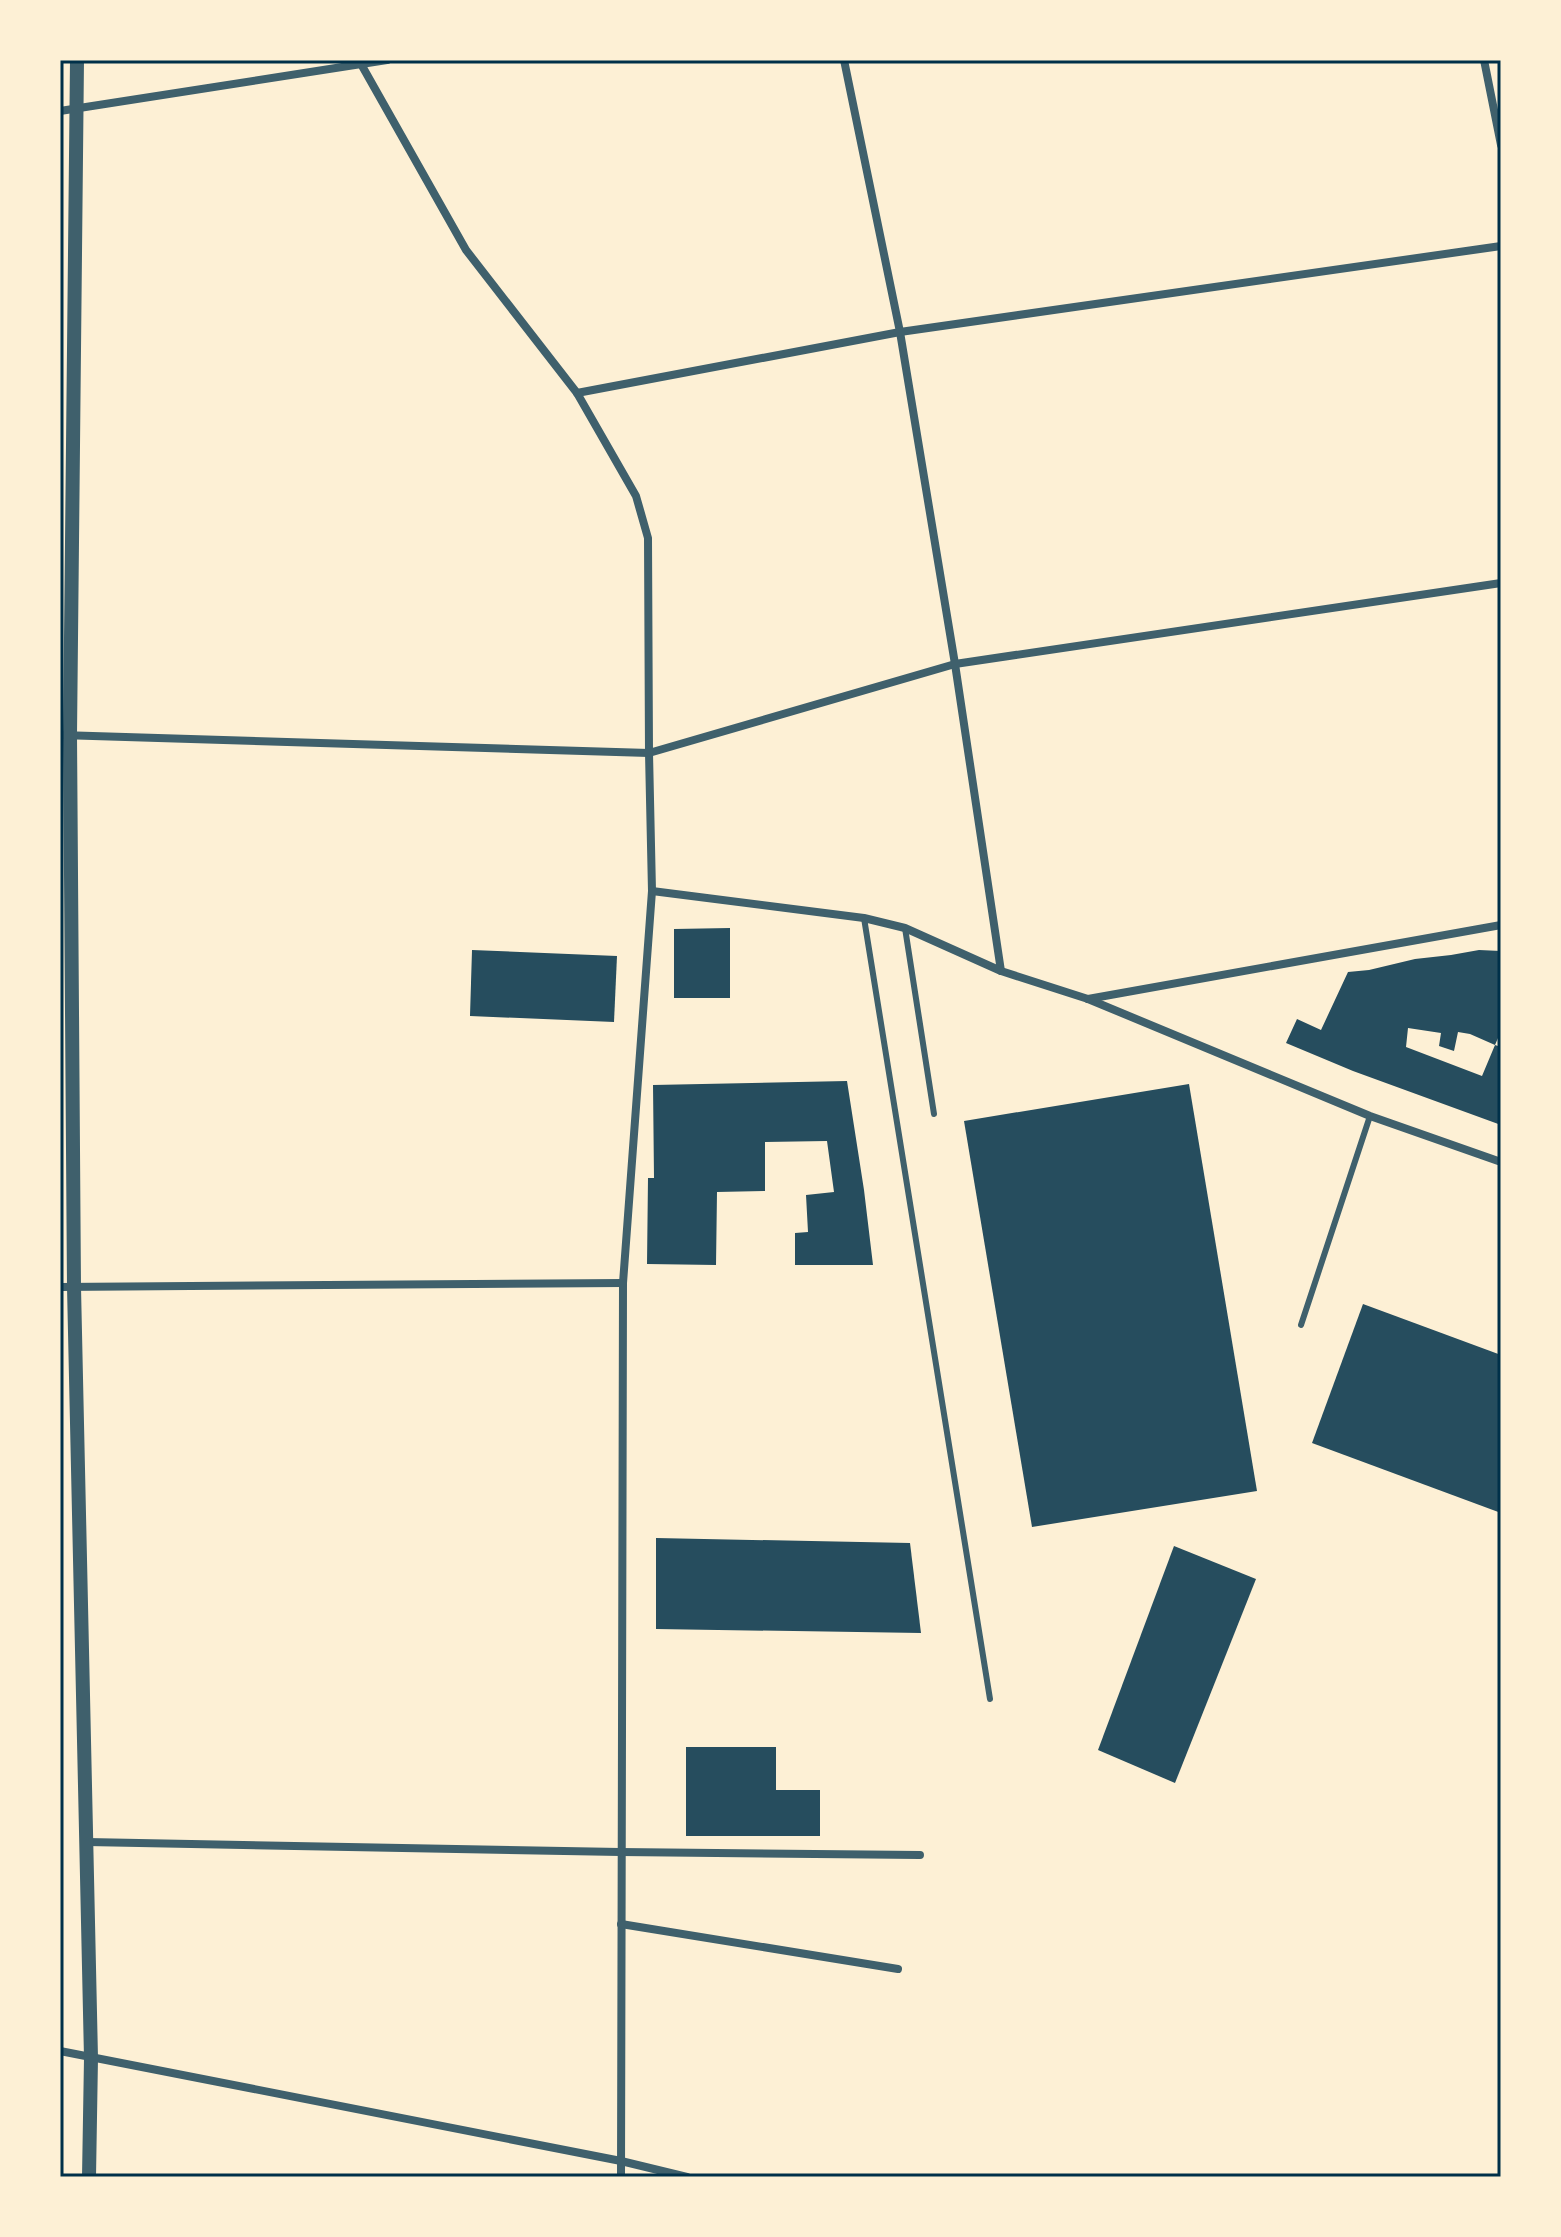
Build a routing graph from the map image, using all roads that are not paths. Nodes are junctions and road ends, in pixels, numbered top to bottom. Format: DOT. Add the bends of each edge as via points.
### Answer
graph roads {
  1 [pos="77,60"];
  2 [pos="387,60"];
  3 [pos="844,60"];
  4 [pos="1484,60"];
  5 [pos="361,64"];
  6 [pos="77,108"];
  7 [pos="60,111"];
  8 [pos="1501,145"];
  9 [pos="1501,246"];
  10 [pos="900,332"];
  11 [pos="577,393"];
  12 [pos="1501,583"];
  13 [pos="955,664"];
  14 [pos="65,735"];
  15 [pos="649,753"];
  16 [pos="652,891"];
  17 [pos="864,918"];
  18 [pos="1501,925"];
  19 [pos="905,928"];
  20 [pos="1001,971"];
  21 [pos="1088,999"];
  22 [pos="934,1114"];
  23 [pos="1370,1116"];
  24 [pos="1501,1162"];
  25 [pos="623,1283"];
  26 [pos="67,1287"];
  27 [pos="1301,1325"];
  28 [pos="990,1699"];
  29 [pos="87,1842"];
  30 [pos="620,1852"];
  31 [pos="920,1855"];
  32 [pos="621,1924"];
  33 [pos="898,1969"];
  34 [pos="60,2051"];
  35 [pos="91,2058"];
  36 [pos="621,2161"];
  37 [pos="89,2177"];
  38 [pos="621,2177"];
  39 [pos="687,2177"];
  1 -- 6 [label="street"];
  2 -- 5 [label="street"];
  3 -- 10 [label="street"];
  4 -- 8 [label="street"];
  5 -- 6 [label="street"];
  5 -- 11 [label="street" via="466,250"];
  6 -- 7 [label="street"];
  6 -- 14 [label="street"];
  9 -- 10 [label="street"];
  10 -- 11 [label="street"];
  10 -- 13 [label="street"];
  11 -- 15 [label="street" via="636,496 648,538"];
  12 -- 13 [label="street"];
  13 -- 15 [label="street"];
  13 -- 20 [label="street"];
  14 -- 15 [label="street"];
  14 -- 26 [label="street"];
  15 -- 16 [label="street"];
  16 -- 17 [label="street"];
  16 -- 25 [label="street"];
  17 -- 19 [label="street"];
  17 -- 28 [label="lane"];
  18 -- 21 [label="street"];
  19 -- 20 [label="street"];
  19 -- 22 [label="lane"];
  20 -- 21 [label="street"];
  21 -- 23 [label="street"];
  23 -- 24 [label="street"];
  23 -- 27 [label="lane"];
  25 -- 26 [label="street"];
  25 -- 30 [label="street"];
  26 -- 29 [label="street"];
  29 -- 30 [label="street"];
  29 -- 35 [label="street"];
  30 -- 31 [label="street"];
  30 -- 32 [label="street"];
  32 -- 33 [label="street"];
  32 -- 36 [label="street"];
  34 -- 35 [label="street"];
  35 -- 36 [label="street"];
  35 -- 37 [label="street"];
  36 -- 38 [label="street"];
  36 -- 39 [label="street"];
}
